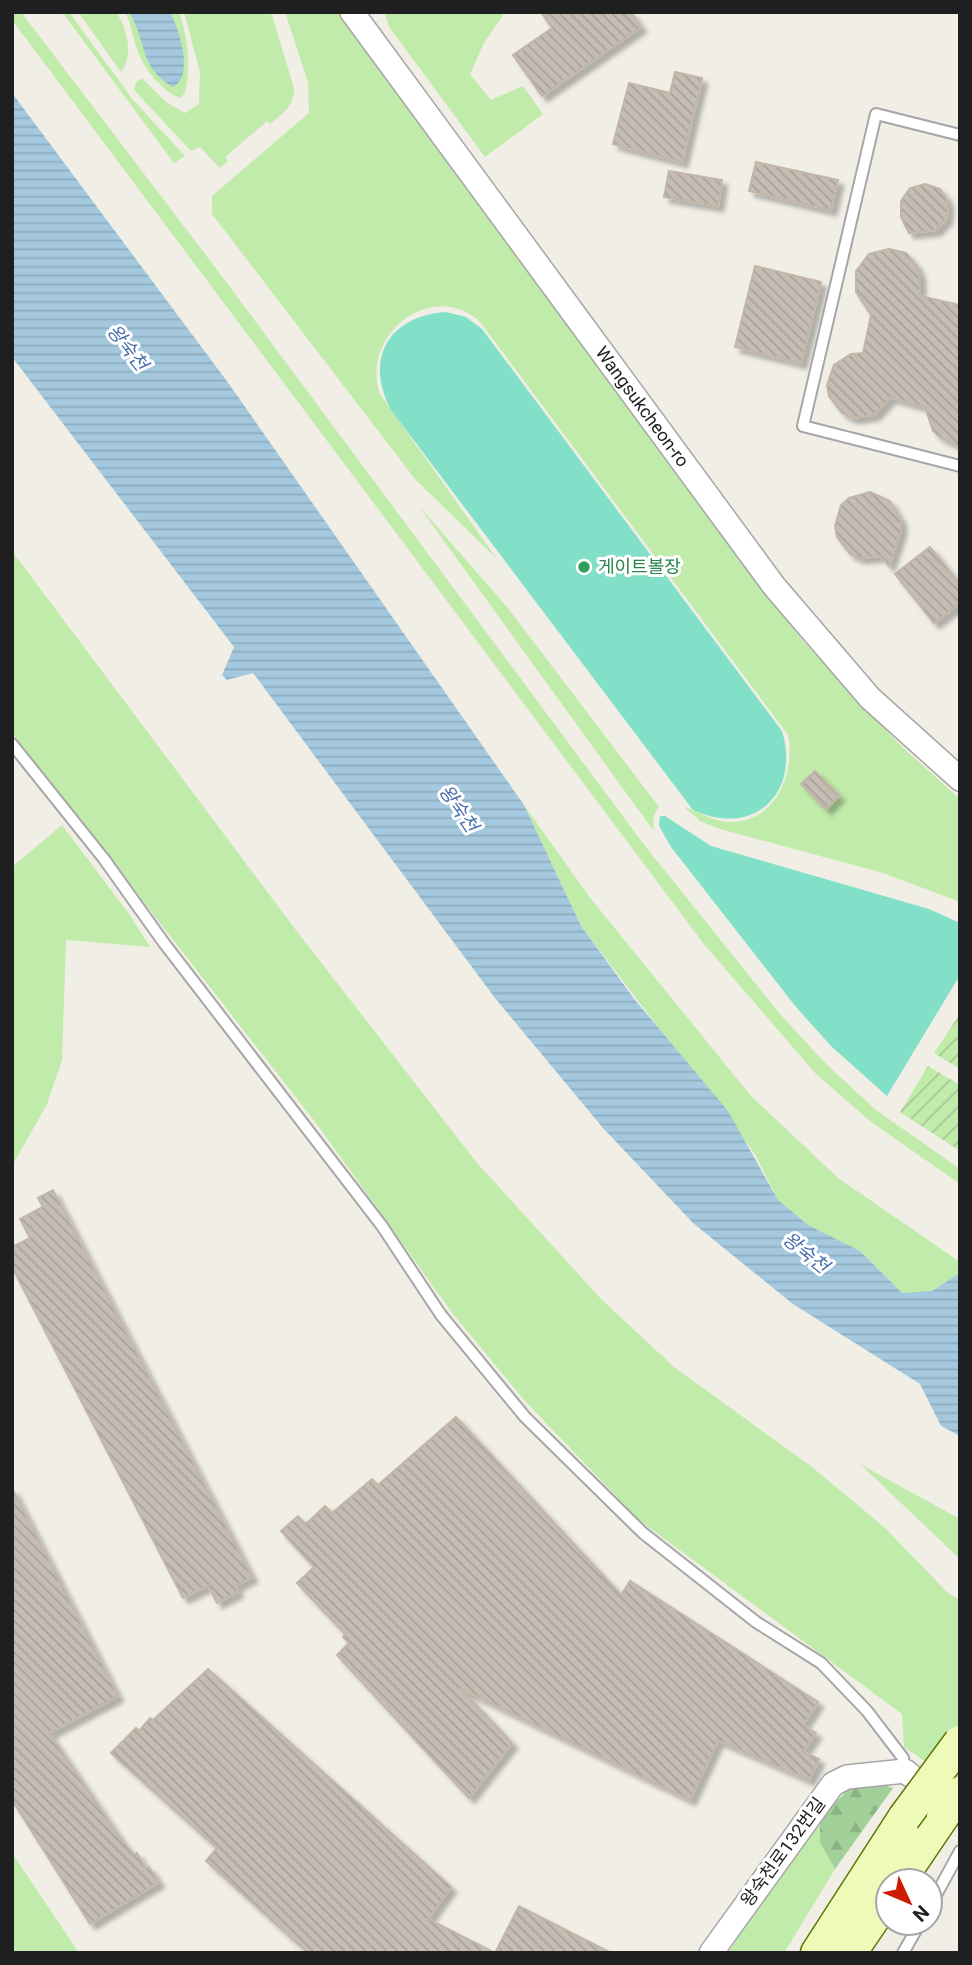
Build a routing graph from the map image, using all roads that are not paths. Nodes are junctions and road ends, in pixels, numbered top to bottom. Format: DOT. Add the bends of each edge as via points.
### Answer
graph roads {
  1 [pos="352,12"];
  2 [pos="960,135"];
  3 [pos="960,466"];
  4 [pos="12,744"];
  5 [pos="960,779"];
  6 [pos="960,1742"];
  7 [pos="908,1773"];
  8 [pos="951,1804"];
  9 [pos="960,1851"];
  10 [pos="908,1867"];
  11 [pos="944,1880"];
  12 [pos="874,1918"];
  13 [pos="912,1937"];
  14 [pos="711,1953"];
  15 [pos="817,1953"];
  16 [pos="850,1953"];
  17 [pos="903,1953"];
  1 -- 5 [label="street, Wangsukcheon-ro" via="774,586 870,698"];
  2 -- 3 [label="lane" via="876,114 803,425"];
  4 -- 7 [label="lane" via="382,1226 441,1315 525,1418 643,1533 757,1622 821,1663 867,1711 903,1758"];
  6 -- 15 [label="street, bridge" via="904,1818"];
  7 -- 14 [label="street, 왕숙천로132번길" via="846,1777 833,1784"];
  8 -- 10 [label="street"];
  9 -- 11 [label="lane"];
  12 -- 16 [label="street"];
  13 -- 17 [label="lane"];
}
